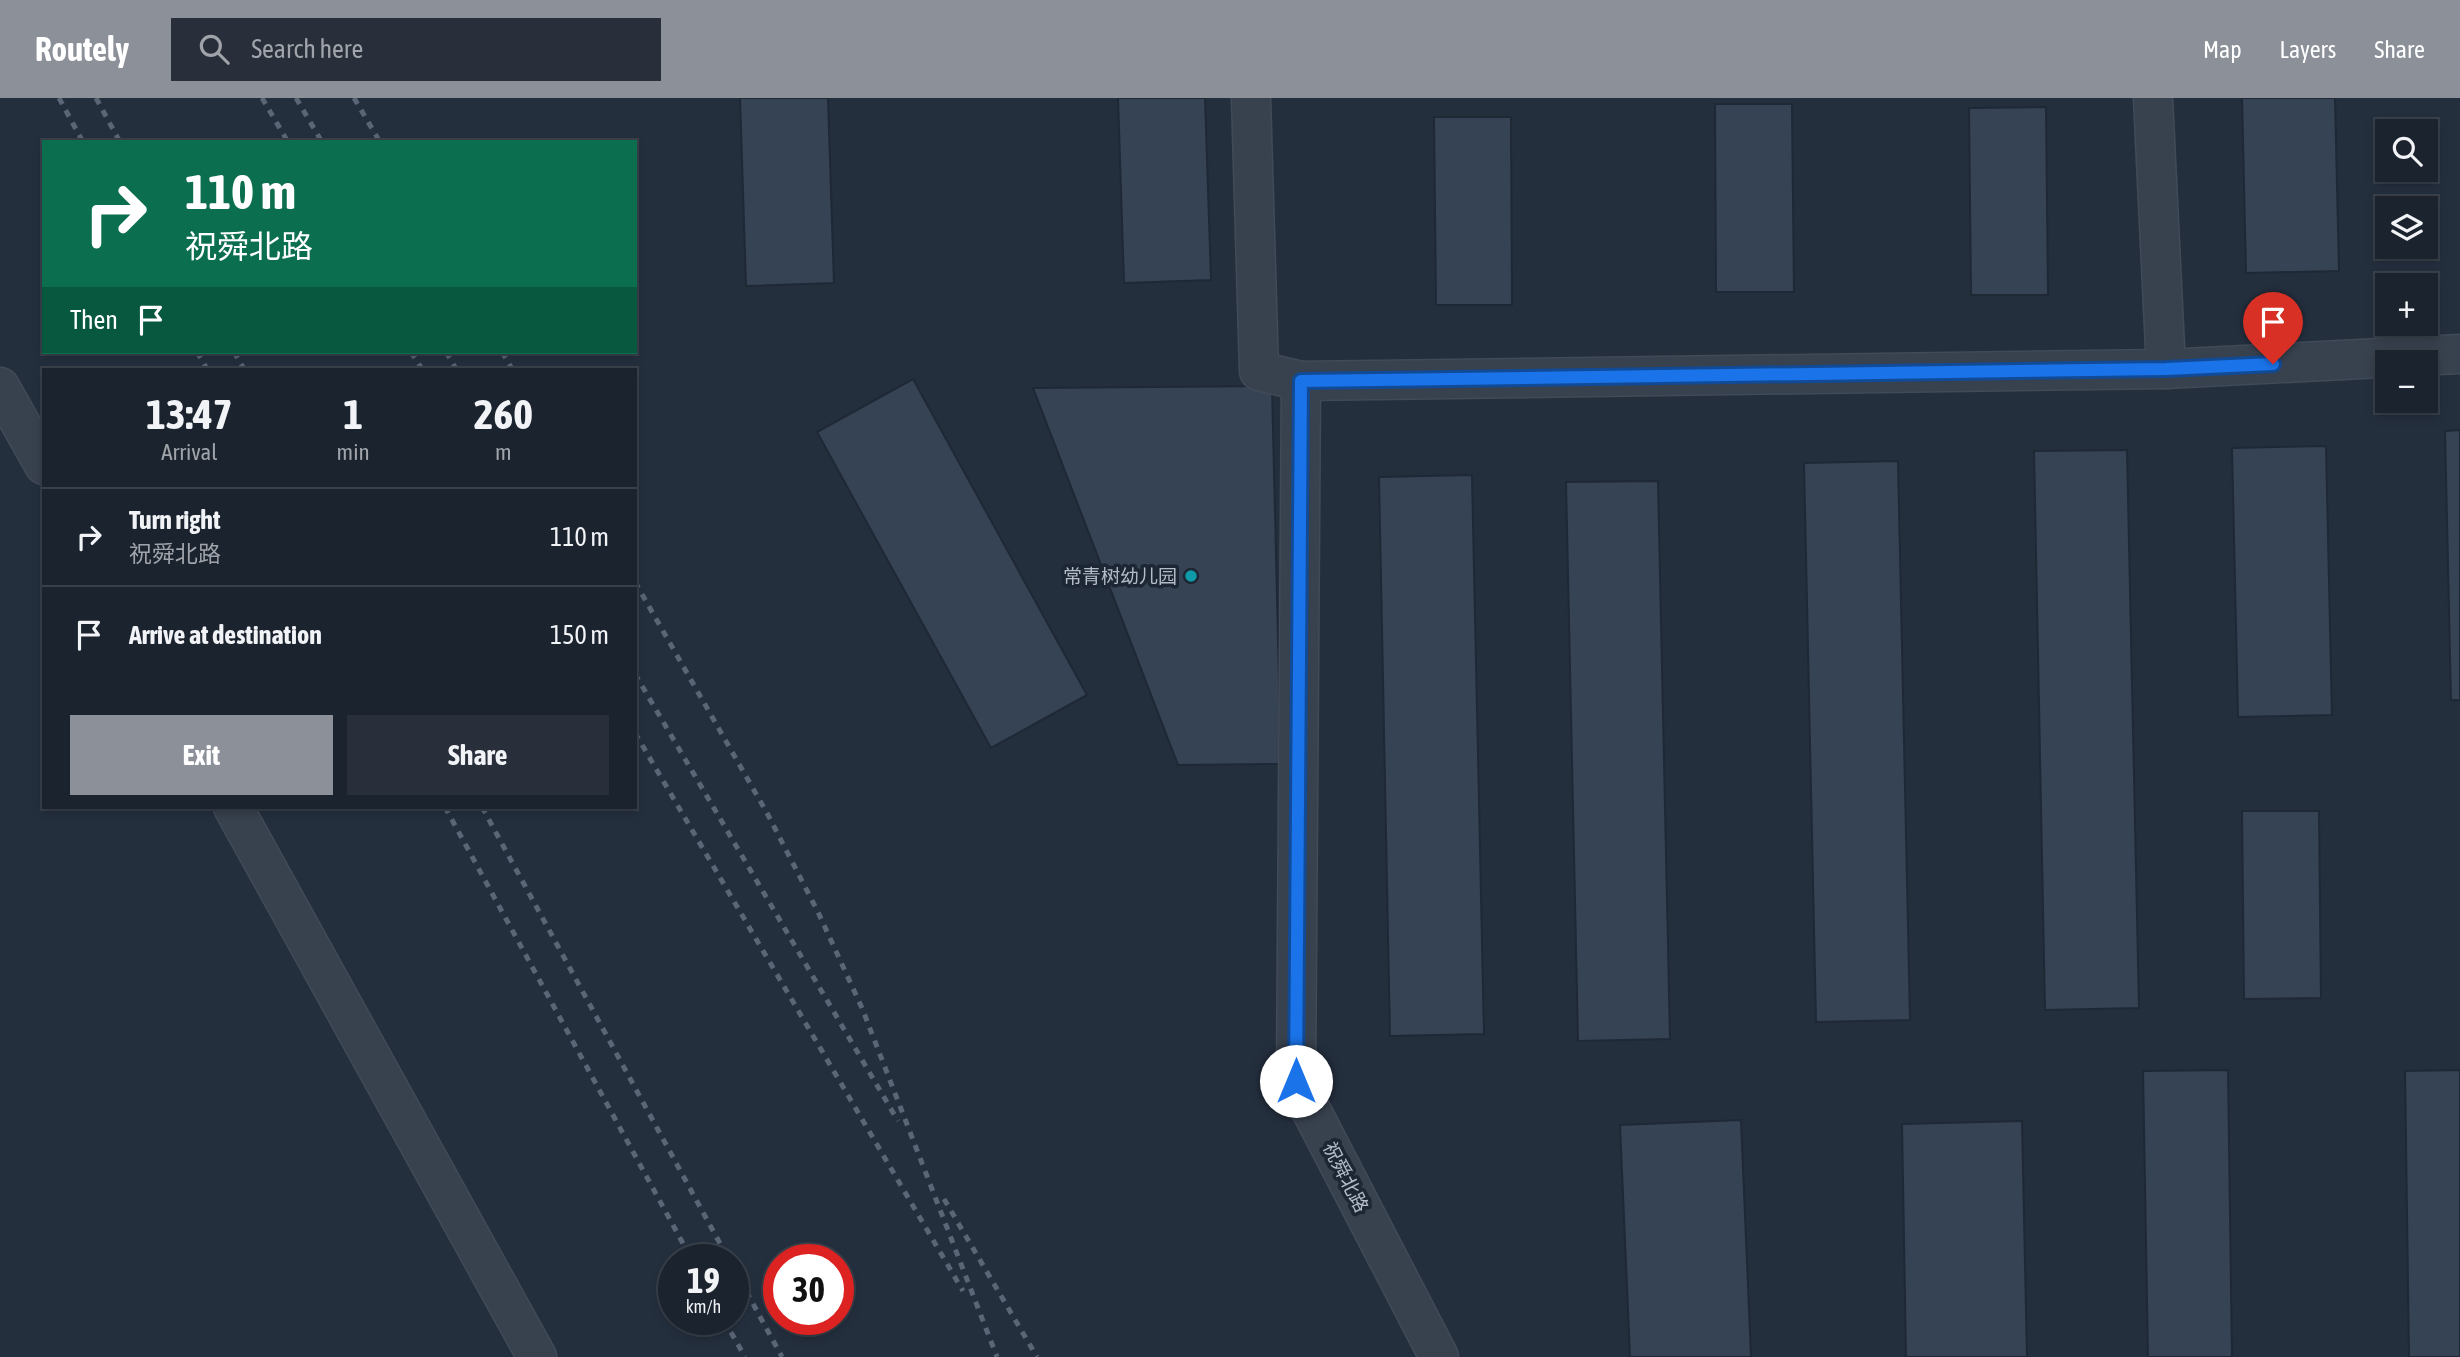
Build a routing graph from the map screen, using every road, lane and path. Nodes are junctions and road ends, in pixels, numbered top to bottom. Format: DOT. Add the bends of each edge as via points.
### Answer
graph roads {
  1 [pos="1251,98"];
  2 [pos="2153,98"];
  3 [pos="2460,354"];
  4 [pos="2166,369"];
  5 [pos="1301,381"];
  6 [pos="0,387"];
  7 [pos="42,461"];
  8 [pos="234,809"];
  9 [pos="537,1357"];
  10 [pos="1439,1357"];
  1 -- 5 [label="street" via="1259,371"];
  2 -- 4 [label="street"];
  3 -- 4 [label="street"];
  4 -- 5 [label="street"];
  5 -- 10 [label="street, 祝舜北路" via="1296,1081"];
  6 -- 7 [label="street"];
  8 -- 9 [label="street"];
}
